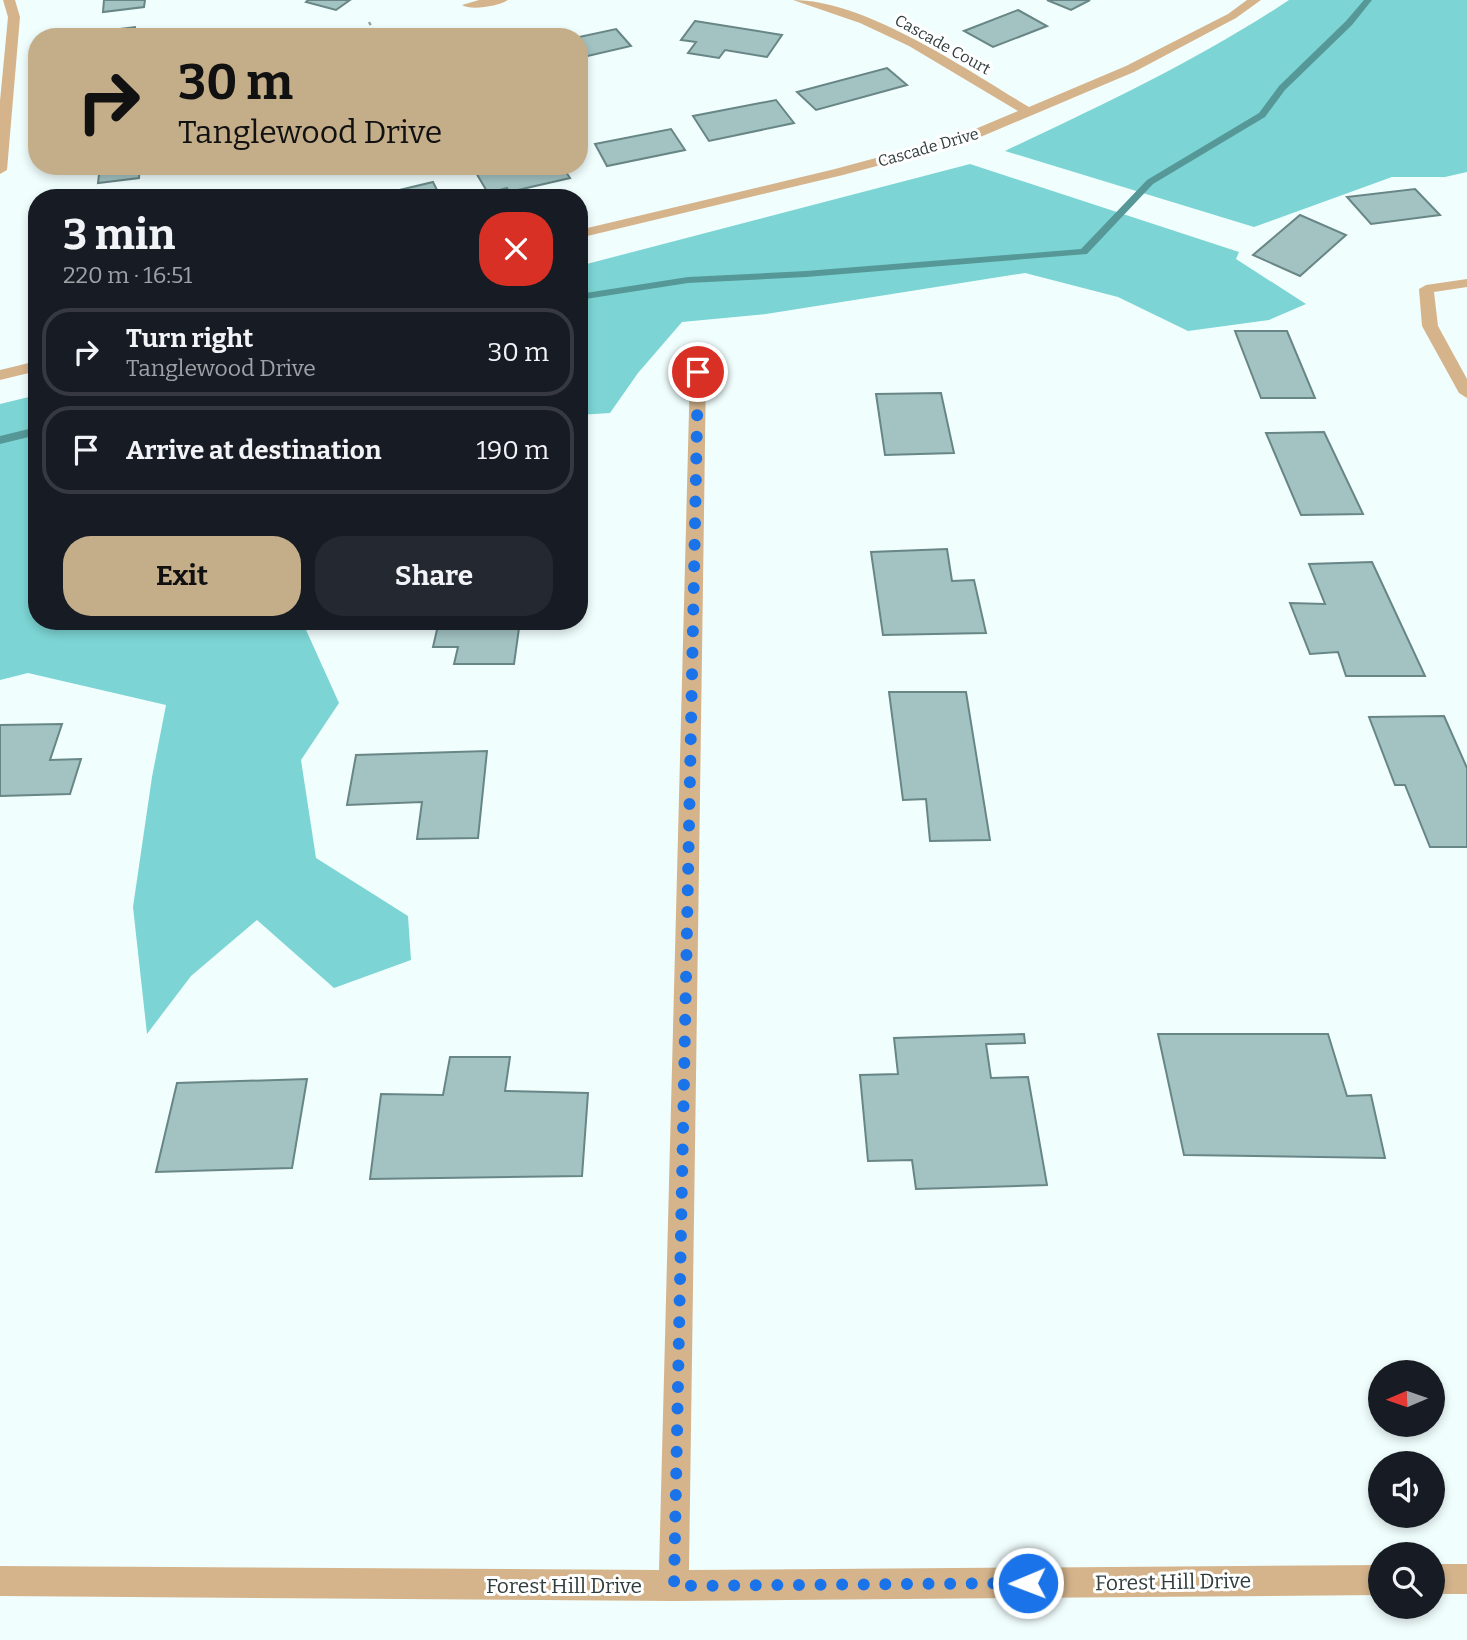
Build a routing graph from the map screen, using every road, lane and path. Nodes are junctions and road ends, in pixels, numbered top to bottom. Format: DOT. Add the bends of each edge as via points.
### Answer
graph roads {
  1 [pos="9,0"];
  2 [pos="502,0"];
  3 [pos="799,0"];
  4 [pos="1255,0"];
  5 [pos="468,5"];
  6 [pos="369,22"];
  7 [pos="372,28"];
  8 [pos="1028,111"];
  9 [pos="0,170"];
  10 [pos="588,232"];
  11 [pos="1467,283"];
  12 [pos="28,368"];
  13 [pos="698,372"];
  14 [pos="0,375"];
  15 [pos="1467,393"];
  16 [pos="1445,1579"];
  17 [pos="1467,1579"];
  18 [pos="1368,1580"];
  19 [pos="0,1581"];
  20 [pos="674,1586"];
  1 -- 9 [label="street" via="14,17"];
  2 -- 5 [label="street"];
  3 -- 8 [label="street, Cascade Court" via="913,43"];
  4 -- 8 [label="street, Cascade Drive" via="1130,69"];
  6 -- 7 [label="path"];
  8 -- 10 [label="street, Cascade Drive" via="966,138"];
  11 -- 15 [label="street" via="1426,289 1430,326"];
  12 -- 14 [label="street"];
  13 -- 20 [label="street"];
  16 -- 17 [label="street"];
  18 -- 20 [label="street, Forest Hill Drive"];
  19 -- 20 [label="street, Forest Hill Drive"];
}
